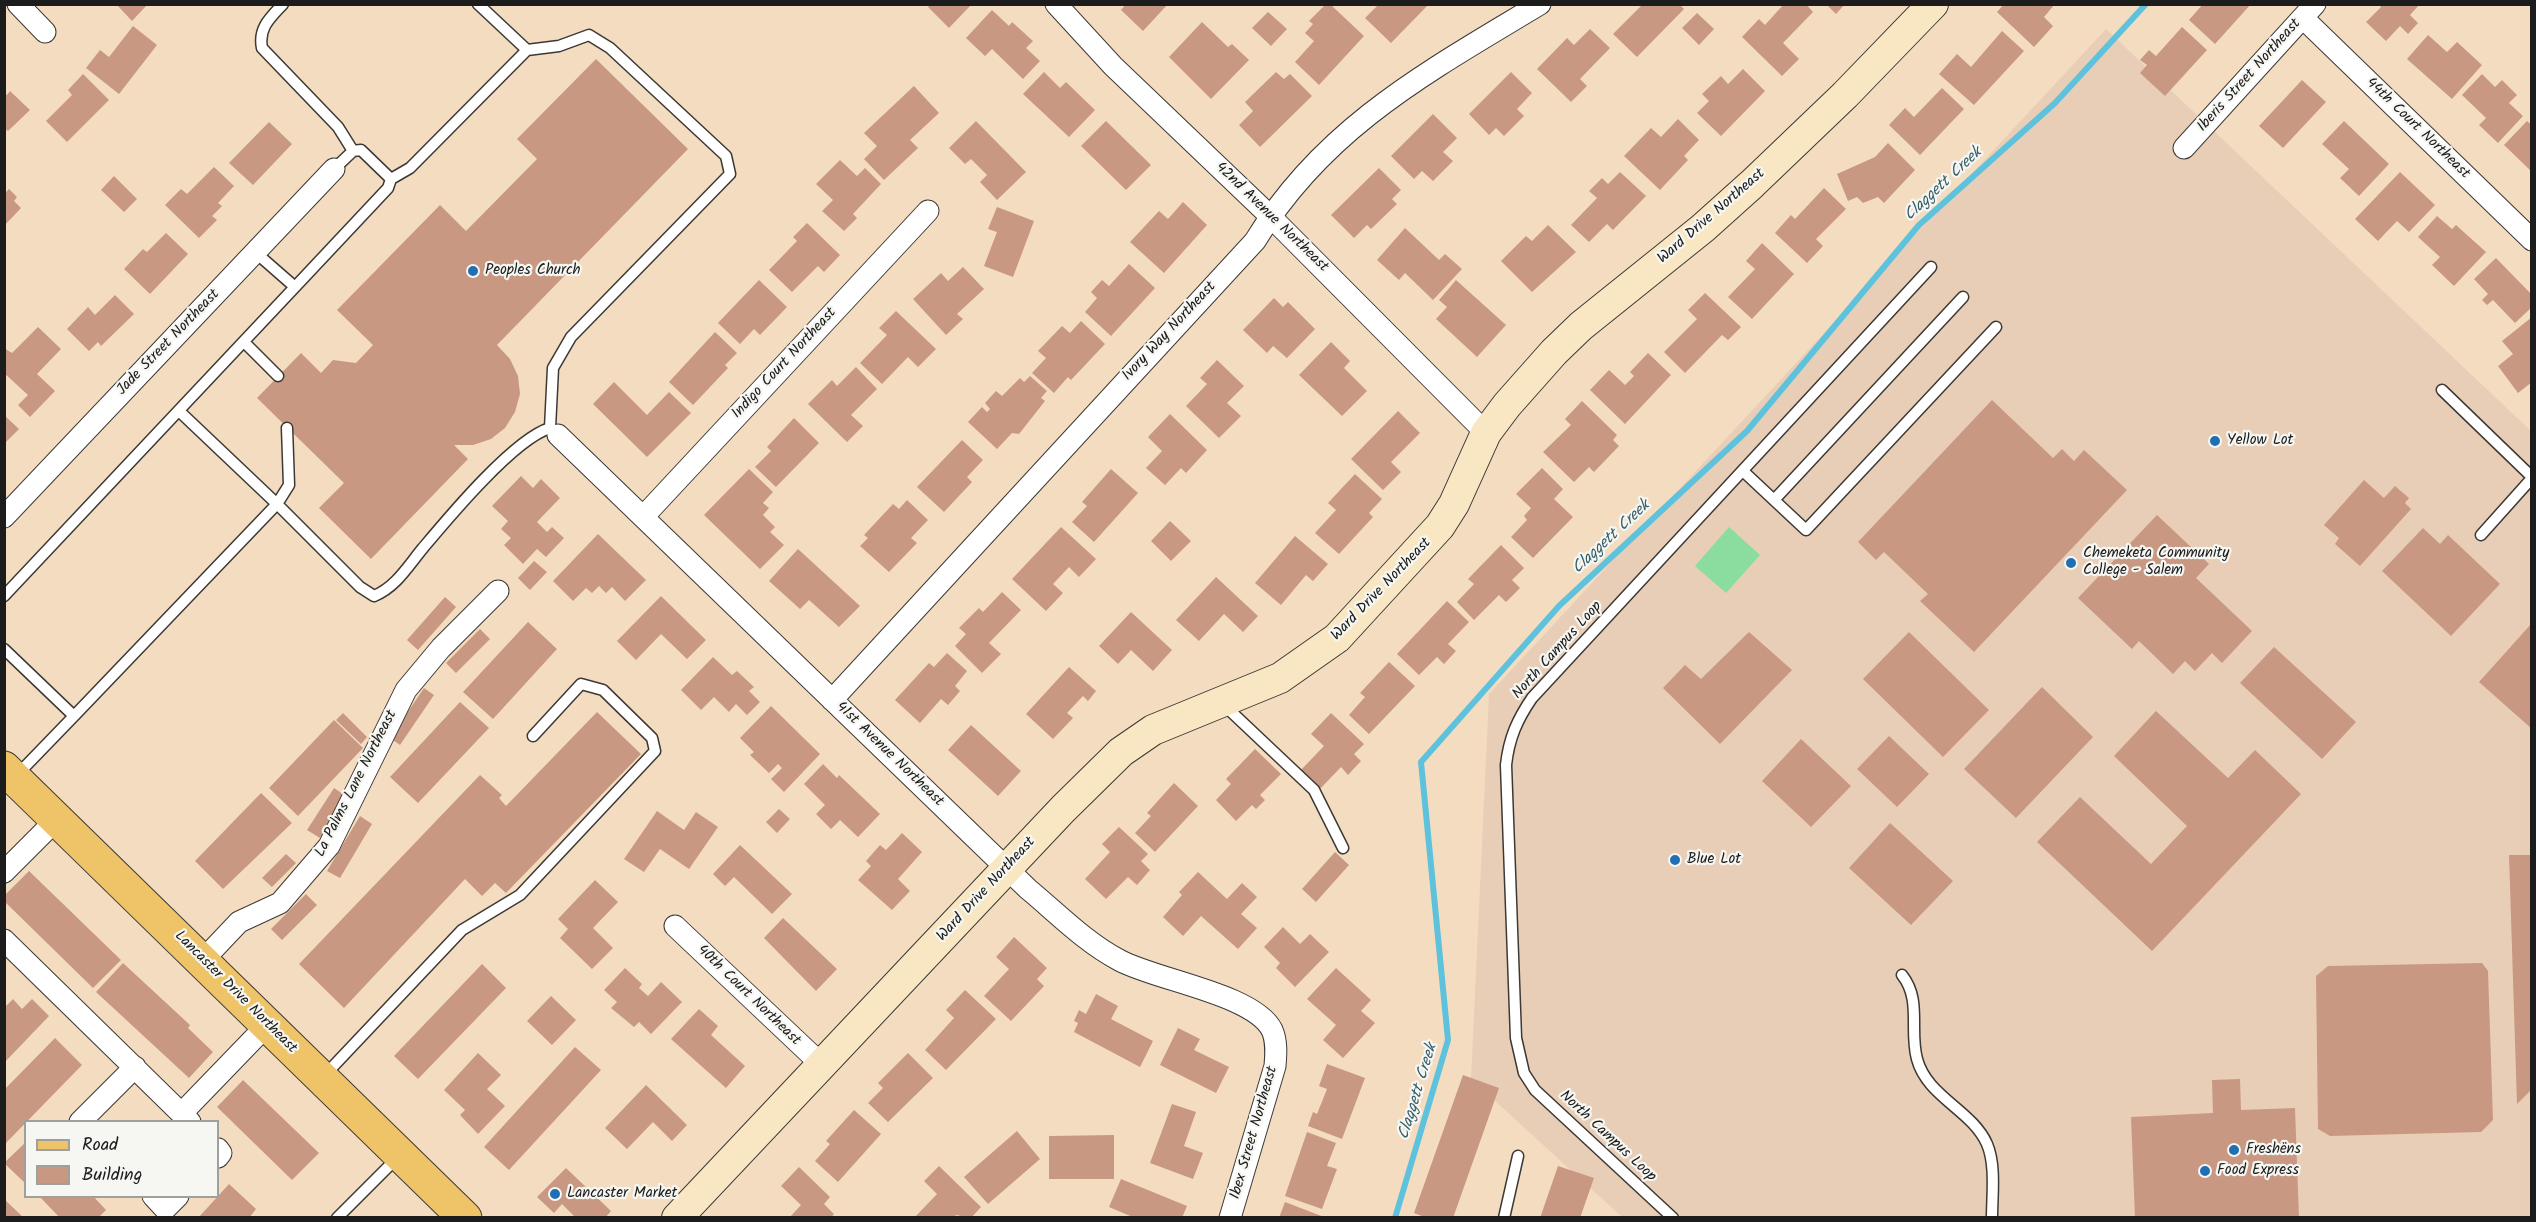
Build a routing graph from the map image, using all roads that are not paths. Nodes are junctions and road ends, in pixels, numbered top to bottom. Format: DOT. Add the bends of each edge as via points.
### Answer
graph roads {
  1 [pos="18,4"];
  2 [pos="283,4"];
  3 [pos="478,4"];
  4 [pos="1056,4"];
  5 [pos="1540,4"];
  6 [pos="1933,4"];
  7 [pos="2309,11"];
  8 [pos="45,32"];
  9 [pos="527,50"];
  10 [pos="2184,148"];
  11 [pos="353,151"];
  12 [pos="334,169"];
  13 [pos="391,179"];
  14 [pos="928,212"];
  15 [pos="1270,216"];
  16 [pos="2532,240"];
  17 [pos="255,252"];
  18 [pos="1931,267"];
  19 [pos="295,287"];
  20 [pos="1962,297"];
  21 [pos="1996,327"];
  22 [pos="244,342"];
  23 [pos="278,376"];
  24 [pos="2442,390"];
  25 [pos="178,411"];
  26 [pos="288,428"];
  27 [pos="554,431"];
  28 [pos="1486,433"];
  29 [pos="1744,472"];
  30 [pos="2532,478"];
  31 [pos="1774,500"];
  32 [pos="276,504"];
  33 [pos="4,517"];
  34 [pos="643,517"];
  35 [pos="2481,535"];
  36 [pos="498,591"];
  37 [pos="4,596"];
  38 [pos="4,649"];
  39 [pos="832,699"];
  40 [pos="1222,703"];
  41 [pos="74,716"];
  42 [pos="532,735"];
  43 [pos="9,773"];
  44 [pos="57,819"];
  45 [pos="1343,848"];
  46 [pos="1006,869"];
  47 [pos="4,872"];
  48 [pos="675,926"];
  49 [pos="7,948"];
  50 [pos="203,960"];
  51 [pos="1902,975"];
  52 [pos="1260,1017"];
  53 [pos="267,1025"];
  54 [pos="822,1065"];
  55 [pos="135,1067"];
  56 [pos="322,1078"];
  57 [pos="186,1117"];
  58 [pos="82,1120"];
  59 [pos="400,1154"];
  60 [pos="1518,1156"];
  61 [pos="154,1198"];
  62 [pos="177,1198"];
  63 [pos="337,1218"];
  64 [pos="465,1218"];
  65 [pos="677,1218"];
  66 [pos="1230,1218"];
  67 [pos="1504,1218"];
  68 [pos="1673,1218"];
  69 [pos="1992,1218"];
  1 -- 8 [label="street"];
  2 -- 11 [label="lane" via="265,24 259,37 262,48 338,127"];
  3 -- 9 [label="lane"];
  4 -- 15 [label="street, 42nd Avenue Northeast" via="1113,66"];
  5 -- 15 [label="street, Ivory Way Northeast" via="1395,92 1358,121 1289,190"];
  6 -- 28 [label="street, Ward Drive Northeast" via="1752,184 1581,326"];
  7 -- 10 [label="street, Iberis Street Northeast"];
  7 -- 16 [label="street, 44th Court Northeast"];
  9 -- 13 [label="lane" via="410,168"];
  9 -- 27 [label="lane" via="559,46 589,35 596,39 726,156 730,174 571,337 553,368"];
  11 -- 12 [label="lane"];
  11 -- 13 [label="lane" via="367,154"];
  12 -- 17 [label="street, Jade Street Northeast"];
  13 -- 19 [label="lane" via="388,188"];
  14 -- 34 [label="street, Indigo Court Northeast"];
  15 -- 28 [label="street, 42nd Avenue Northeast"];
  15 -- 39 [label="street, Ivory Way Northeast" via="1255,241"];
  17 -- 19 [label="lane"];
  17 -- 33 [label="street, Jade Street Northeast"];
  18 -- 29 [label="lane, North Campus Loop"];
  19 -- 22 [label="lane"];
  20 -- 31 [label="lane"];
  21 -- 31 [label="lane" via="1806,530"];
  22 -- 23 [label="lane"];
  22 -- 25 [label="lane"];
  24 -- 30 [label="lane"];
  25 -- 32 [label="lane"];
  25 -- 37 [label="lane"];
  26 -- 32 [label="lane" via="289,485"];
  27 -- 32 [label="lane" via="536,432 519,444 388,590 374,596"];
  27 -- 34 [label="street, 41st Avenue Northeast"];
  28 -- 40 [label="street, Ward Drive Northeast" via="1440,526 1337,638 1280,678"];
  29 -- 31 [label="lane"];
  29 -- 68 [label="lane, North Campus Loop" via="1532,698 1518,717 1509,740 1506,765 1516,1038 1524,1073 1535,1090"];
  30 -- 35 [label="lane"];
  32 -- 41 [label="lane"];
  34 -- 39 [label="street, 41st Avenue Northeast"];
  36 -- 50 [label="street, La Palms Lane Northeast" via="406,690 329,846 315,866 280,903 239,922"];
  38 -- 41 [label="lane"];
  39 -- 46 [label="street, 41st Avenue Northeast"];
  40 -- 45 [label="lane" via="1314,790"];
  40 -- 46 [label="street, Ward Drive Northeast" via="1153,730 1121,752"];
  41 -- 43 [label="lane"];
  42 -- 56 [label="lane" via="581,684 603,690 652,738 655,751 520,895 462,930"];
  43 -- 44 [label="main road, Lancaster Drive Northeast"];
  44 -- 47 [label="street"];
  44 -- 50 [label="main road, Lancaster Drive Northeast"];
  46 -- 52 [label="street, 41st Avenue Northeast" via="1085,937 1119,960 1227,998"];
  46 -- 54 [label="street, Ward Drive Northeast"];
  48 -- 54 [label="street, 40th Court Northeast"];
  49 -- 55 [label="street"];
  50 -- 53 [label="main road, Lancaster Drive Northeast"];
  51 -- 69 [label="lane" via="1910,985 1914,1002 1916,1058 1922,1072 1987,1143"];
  52 -- 66 [label="street, Ibex Street Northeast" via="1272,1029 1277,1049 1275,1066"];
  53 -- 56 [label="main road, Lancaster Drive Northeast"];
  53 -- 57 [label="street"];
  54 -- 65 [label="street, Ward Drive Northeast"];
  55 -- 57 [label="street"];
  55 -- 58 [label="street"];
  56 -- 59 [label="main road, Lancaster Drive Northeast"];
  59 -- 63 [label="lane"];
  59 -- 64 [label="main road, Lancaster Drive Northeast"];
  60 -- 67 [label="lane"];
  61 -- 62 [label="street" via="165,1209"];
}
